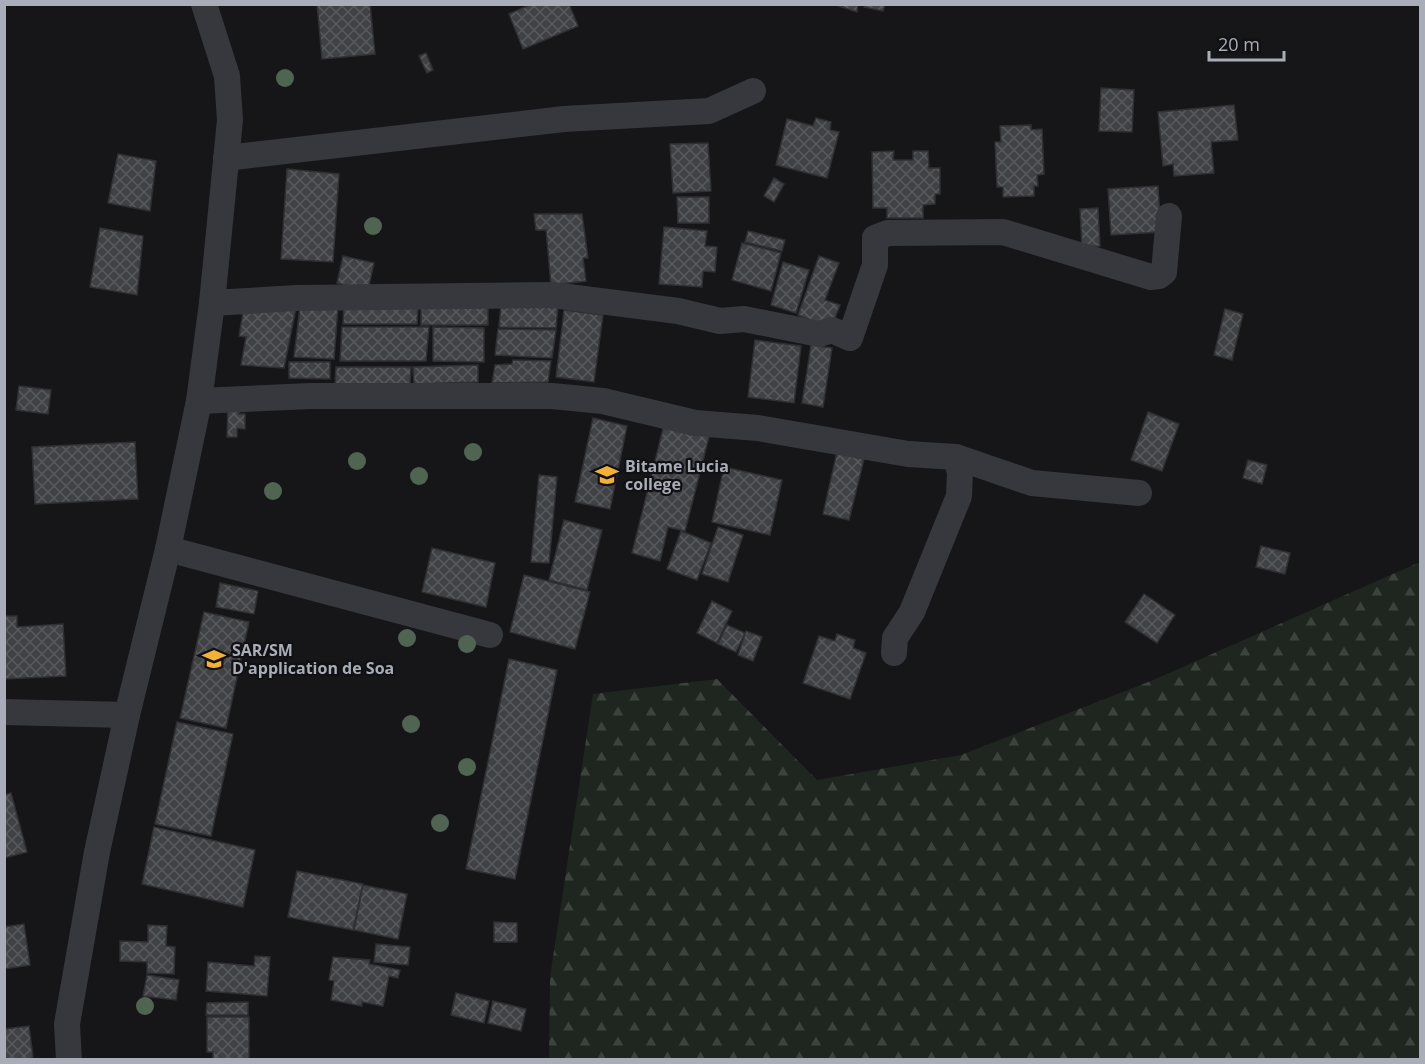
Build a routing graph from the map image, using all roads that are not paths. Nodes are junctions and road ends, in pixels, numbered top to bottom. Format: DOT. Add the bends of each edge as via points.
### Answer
graph roads {
  1 [pos="204,4"];
  2 [pos="753,91"];
  3 [pos="226,158"];
  4 [pos="1169,216"];
  5 [pos="212,303"];
  6 [pos="199,401"];
  7 [pos="956,457"];
  8 [pos="1139,493"];
  9 [pos="168,549"];
  10 [pos="490,635"];
  11 [pos="894,653"];
  12 [pos="4,712"];
  13 [pos="127,715"];
  14 [pos="69,1059"];
  1 -- 3 [label="street" via="227,76 230,120"];
  2 -- 3 [label="street" via="709,111 564,119"];
  3 -- 5 [label="street"];
  4 -- 5 [label="street" via="1164,272 1151,277 1003,232 888,233 875,238 875,265 850,338 832,330 819,334 744,319 720,321 678,311 553,295 309,297"];
  5 -- 6 [label="street"];
  6 -- 7 [label="street" via="312,396 552,396 603,401 695,423 758,428 908,454"];
  6 -- 9 [label="street"];
  7 -- 8 [label="street" via="1032,483"];
  7 -- 11 [label="street" via="959,496 912,612 895,638"];
  9 -- 10 [label="street"];
  9 -- 13 [label="street"];
  12 -- 13 [label="street"];
  13 -- 14 [label="street" via="97,852 67,1024"];
}
